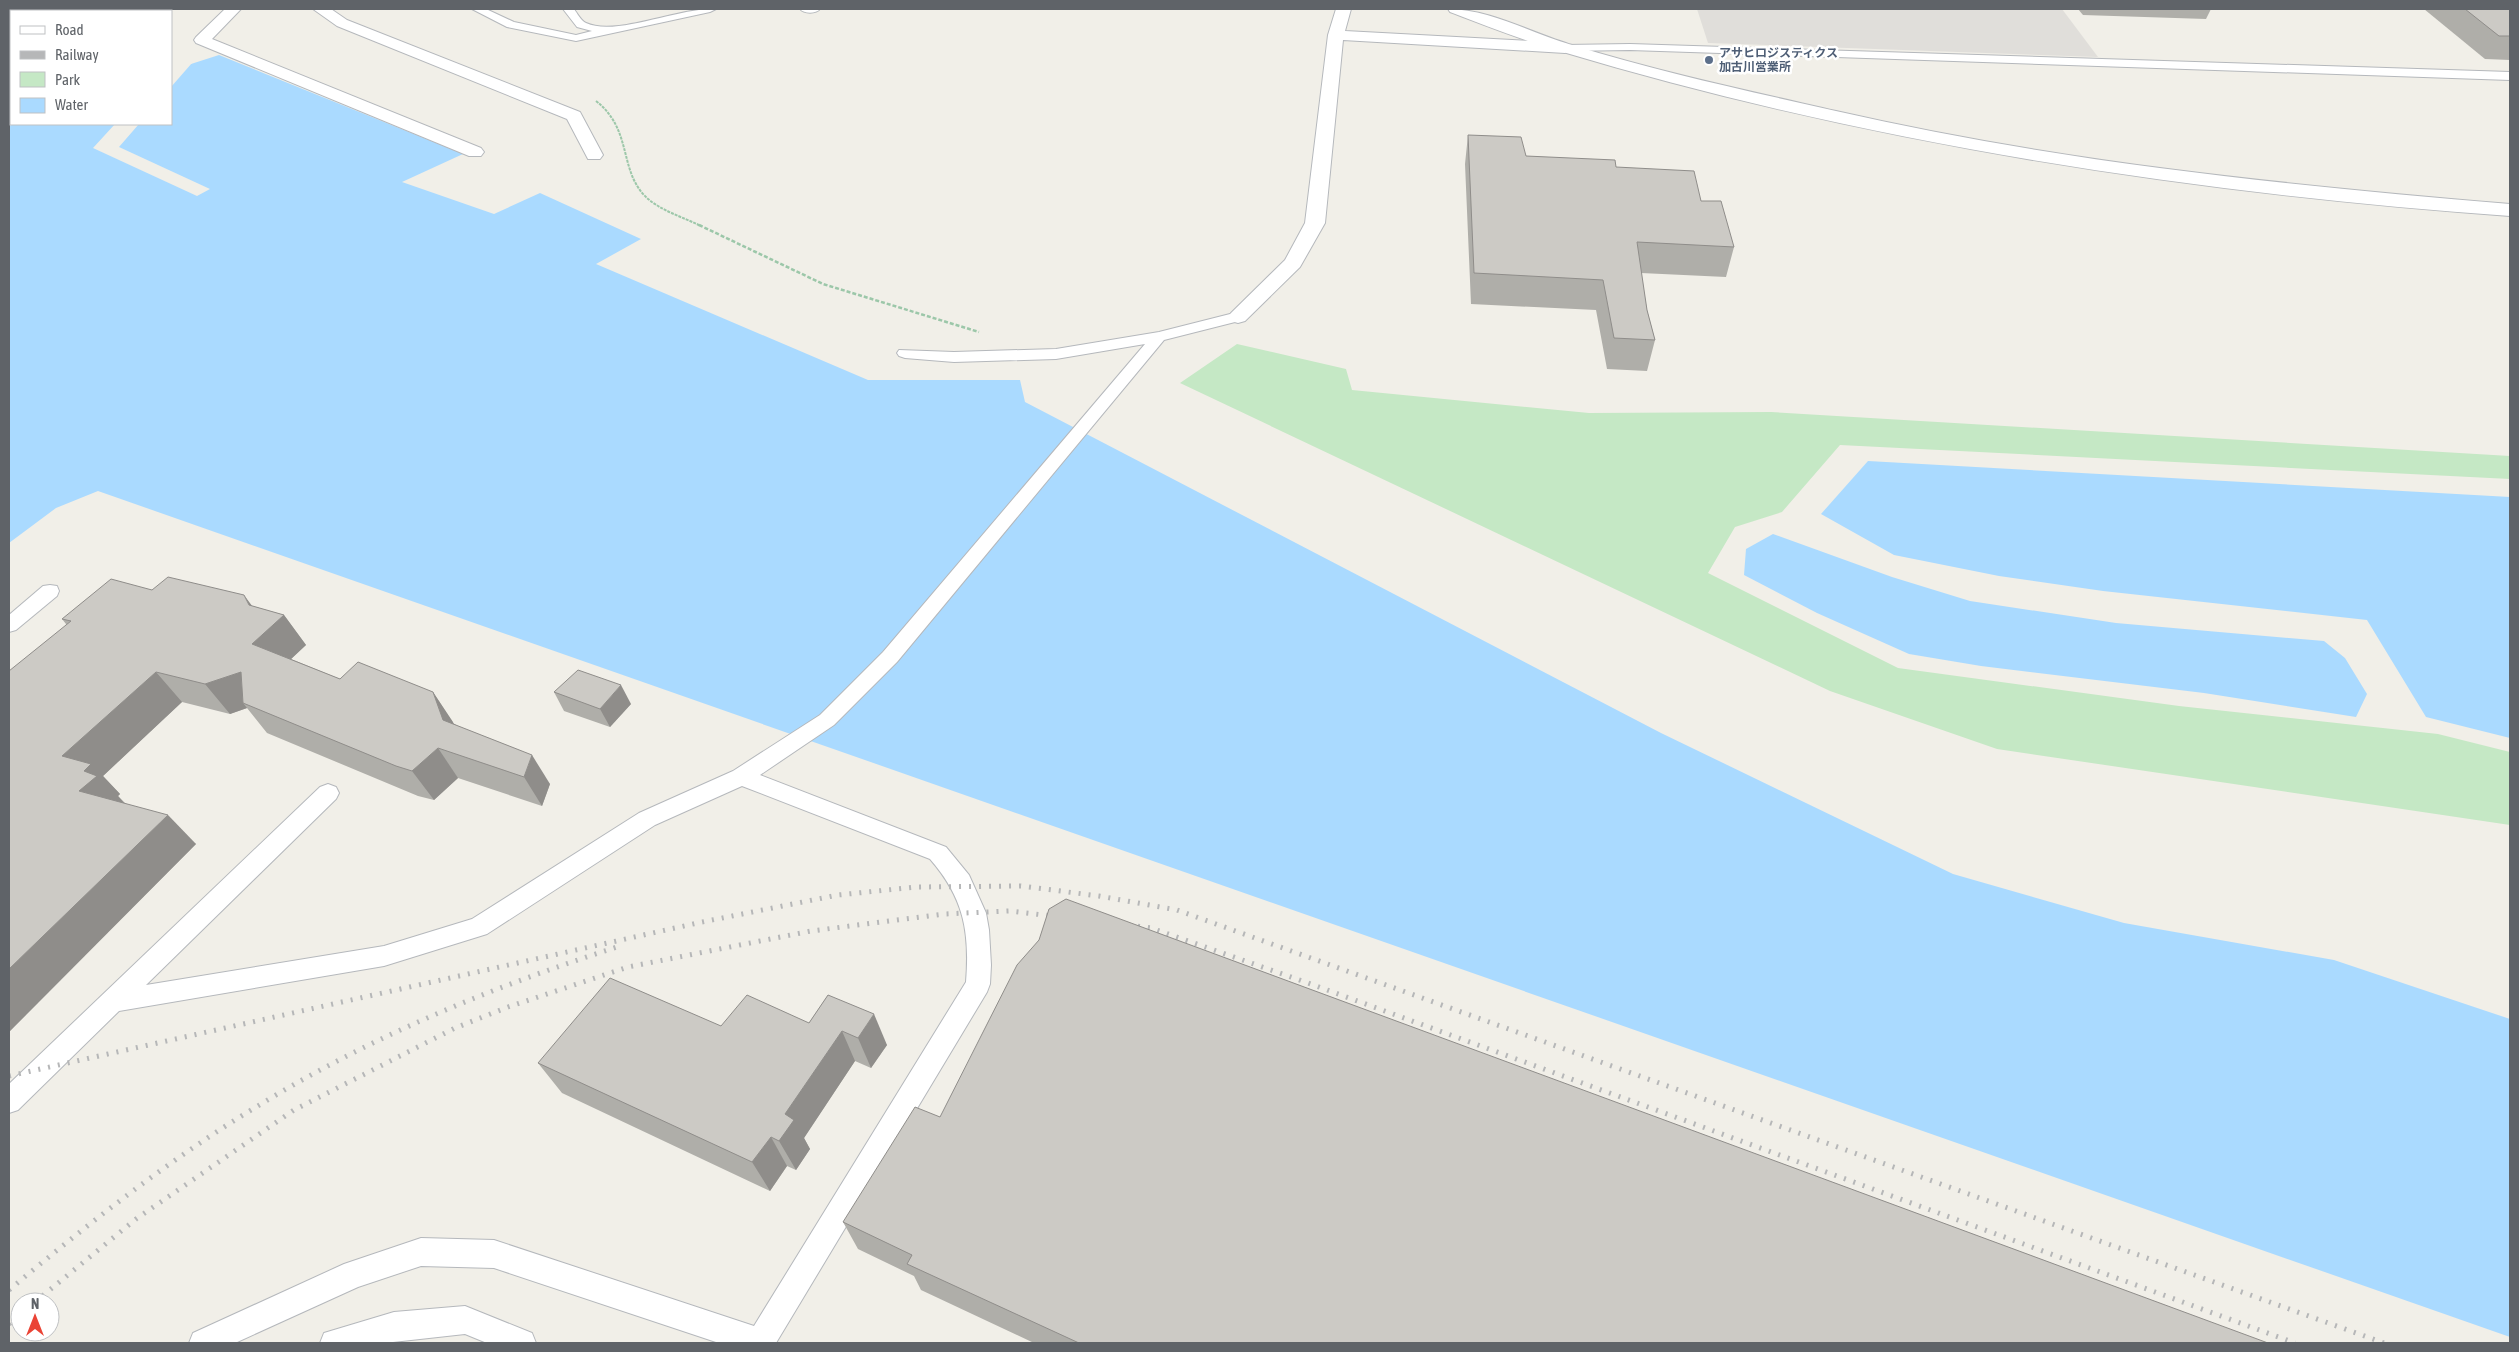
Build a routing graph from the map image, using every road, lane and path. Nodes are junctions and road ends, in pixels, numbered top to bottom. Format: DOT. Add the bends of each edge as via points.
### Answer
graph roads {
  1 [pos="233,9"];
  2 [pos="321,9"];
  3 [pos="478,9"];
  4 [pos="568,9"];
  5 [pos="710,9"];
  6 [pos="806,9"];
  7 [pos="814,9"];
  8 [pos="1342,9"];
  9 [pos="1455,9"];
  10 [pos="507,10"];
  11 [pos="489,14"];
  12 [pos="606,31"];
  13 [pos="1336,35"];
  14 [pos="1565,48"];
  15 [pos="2510,76"];
  16 [pos="594,100"];
  17 [pos="476,152"];
  18 [pos="594,155"];
  19 [pos="2510,210"];
  20 [pos="1238,317"];
  21 [pos="983,334"];
  22 [pos="1159,337"];
  23 [pos="905,353"];
  24 [pos="50,591"];
  25 [pos="9,625"];
  26 [pos="741,777"];
  27 [pos="328,793"];
  28 [pos="112,1001"];
  29 [pos="9,1101"];
  30 [pos="203,1343"];
  31 [pos="334,1343"];
  32 [pos="522,1343"];
  33 [pos="761,1343"];
  1 -- 17 [label="street" via="202,40"];
  2 -- 18 [label="street" via="342,23 574,116"];
  3 -- 11 [label="lane"];
  4 -- 12 [label="lane" via="581,25"];
  5 -- 12 [label="lane"];
  6 -- 7 [label="lane"];
  8 -- 13 [label="street"];
  9 -- 14 [label="street"];
  10 -- 11 [label="lane"];
  11 -- 12 [label="lane" via="512,25 576,38"];
  13 -- 14 [label="street"];
  13 -- 20 [label="street" via="1315,223 1293,264"];
  14 -- 15 [label="lane" via="1630,47"];
  14 -- 19 [label="street" via="1678,80 1847,119 2050,159 2300,192"];
  16 -- 21 [label="path" via="612,114 635,182 644,196 662,208 823,284"];
  20 -- 22 [label="lane"];
  22 -- 23 [label="lane" via="1056,354 954,357"];
  22 -- 26 [label="lane" via="890,657 827,720"];
  24 -- 25 [label="lane"];
  26 -- 28 [label="lane" via="647,819 479,927 384,956"];
  26 -- 33 [label="lane" via="938,853 954,869 971,899 981,955 978,984"];
  27 -- 28 [label="lane"];
  28 -- 29 [label="lane"];
  30 -- 33 [label="lane" via="354,1274 421,1252 494,1254"];
  31 -- 32 [label="lane" via="394,1326 465,1320"];
}
